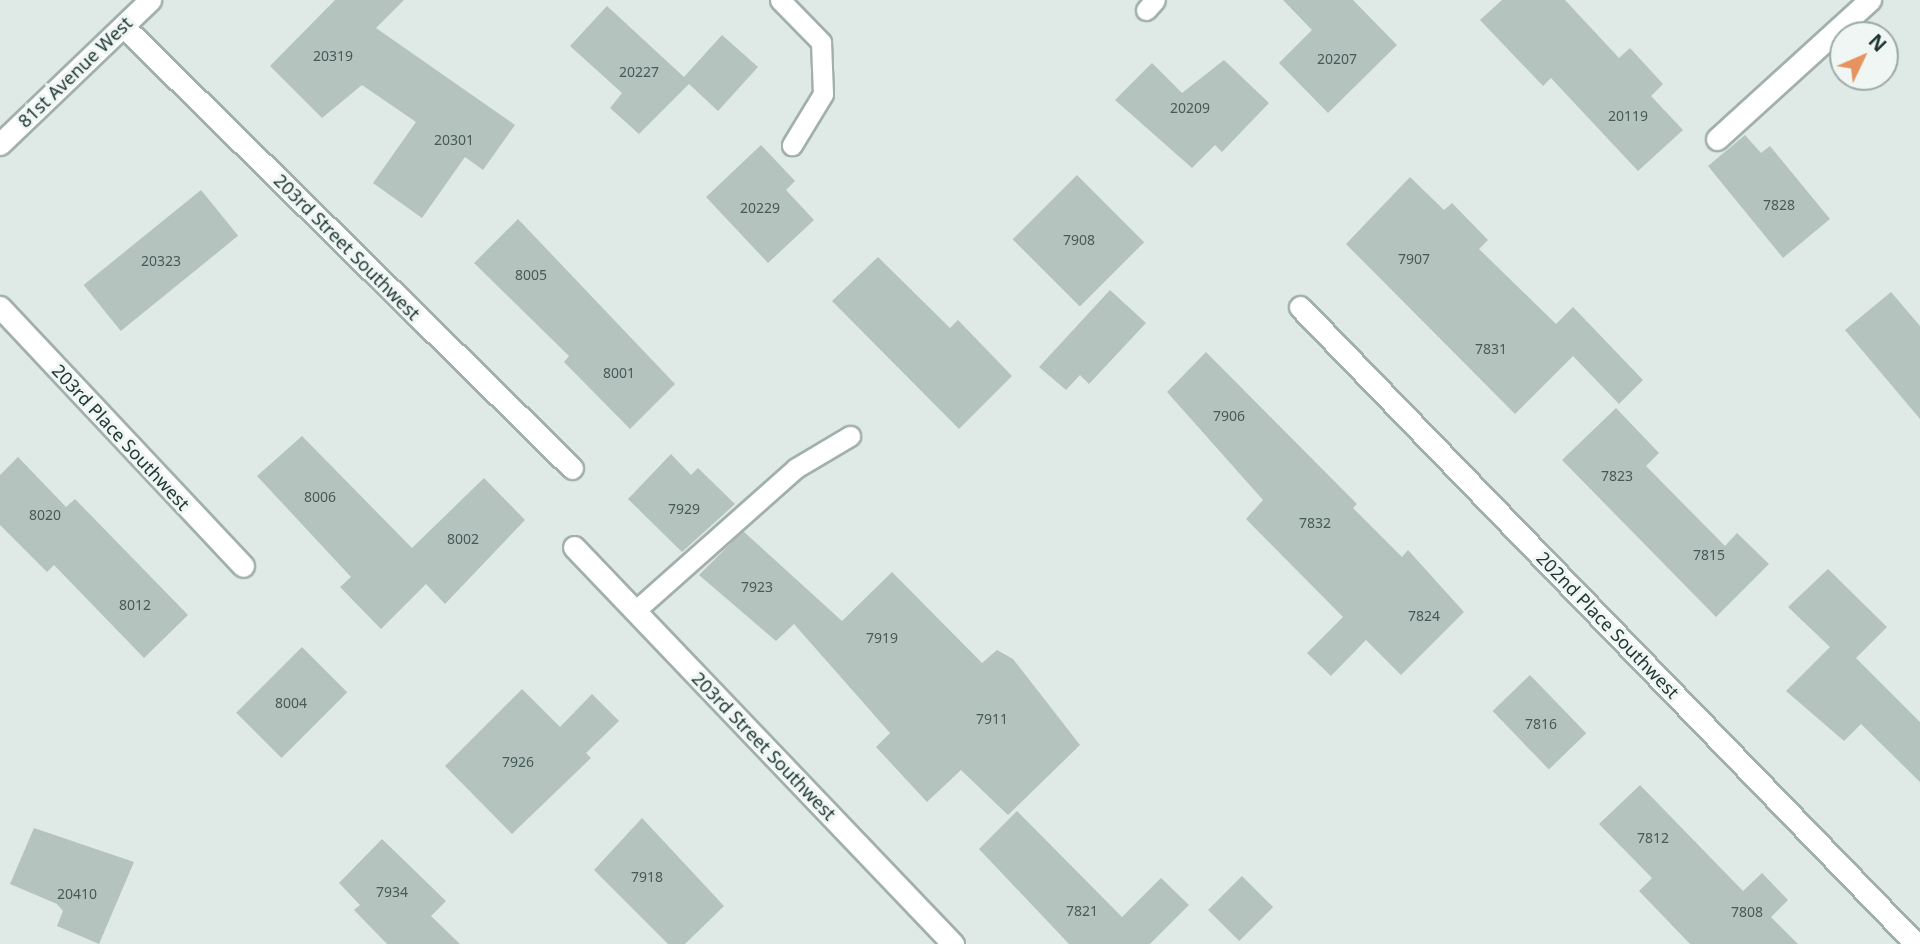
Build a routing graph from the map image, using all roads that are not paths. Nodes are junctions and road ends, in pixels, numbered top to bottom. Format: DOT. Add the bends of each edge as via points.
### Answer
graph roads {
  1 [pos="150,0"];
  2 [pos="780,0"];
  3 [pos="1870,0"];
  4 [pos="123,26"];
  5 [pos="1717,139"];
  6 [pos="0,145"];
  7 [pos="792,145"];
  8 [pos="0,307"];
  9 [pos="1300,307"];
  10 [pos="850,436"];
  11 [pos="572,468"];
  12 [pos="574,547"];
  13 [pos="243,566"];
  14 [pos="635,611"];
  15 [pos="953,944"];
  16 [pos="1916,944"];
  1 -- 4 [label="street, 81st Avenue West"];
  2 -- 7 [label="lane" via="821,42 823,94"];
  3 -- 5 [label="street"];
  4 -- 6 [label="street, 81st Avenue West"];
  4 -- 11 [label="street, 203rd Street Southwest"];
  8 -- 13 [label="street, 203rd Place Southwest"];
  9 -- 16 [label="street, 202nd Place Southwest"];
  10 -- 14 [label="lane" via="796,468"];
  12 -- 14 [label="street, 203rd Street Southwest"];
  14 -- 15 [label="street, 203rd Street Southwest"];
}
